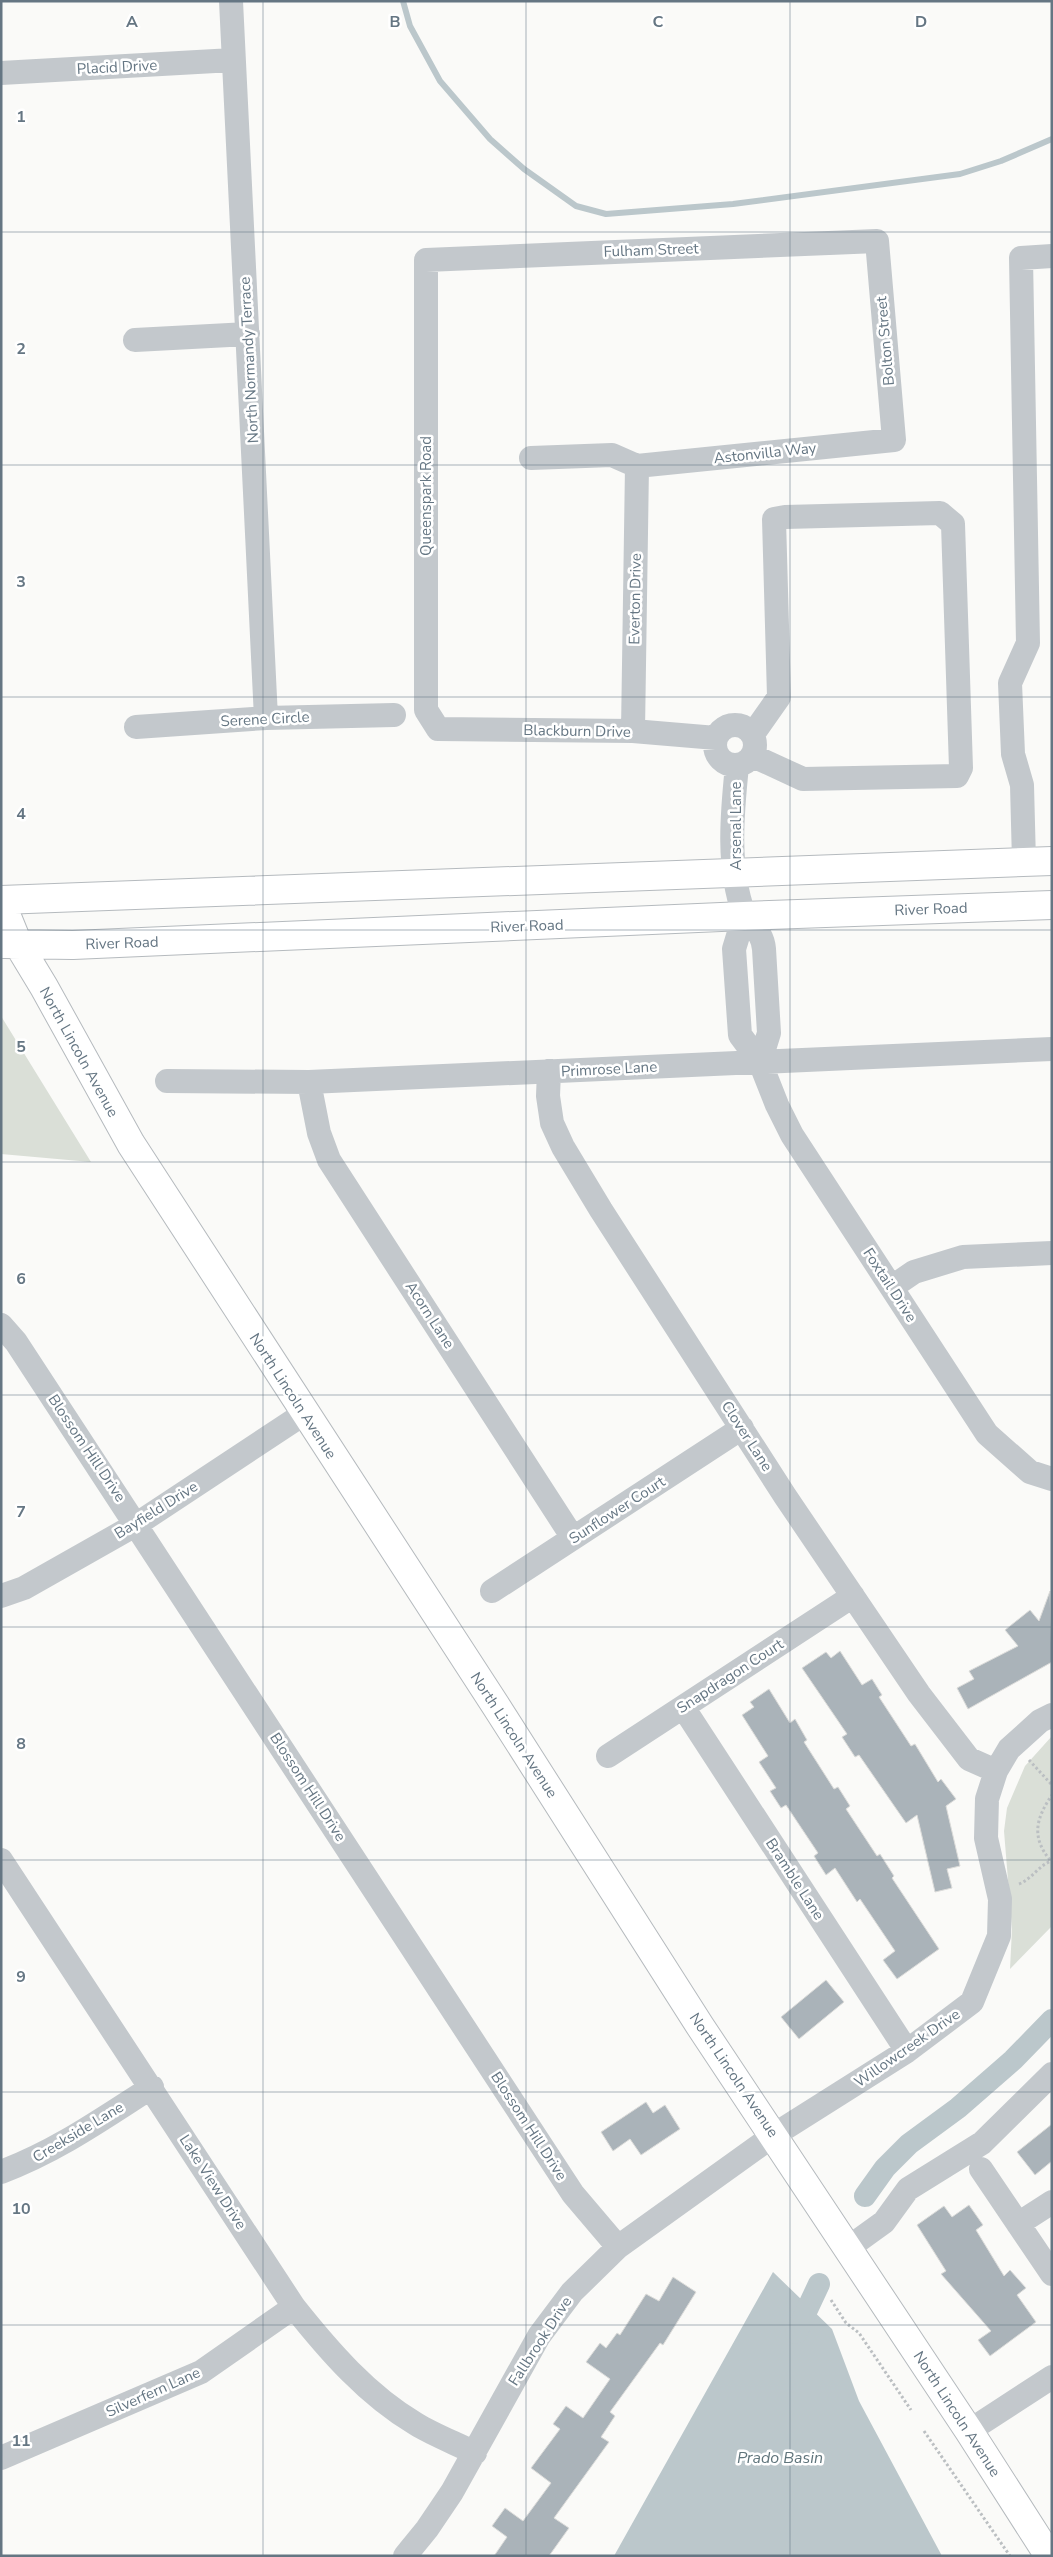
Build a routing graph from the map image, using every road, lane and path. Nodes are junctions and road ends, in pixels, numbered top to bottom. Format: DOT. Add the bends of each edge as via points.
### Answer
graph roads {
  1 [pos="231,1"];
  2 [pos="233,60"];
  3 [pos="1,73"];
  4 [pos="877,241"];
  5 [pos="1052,256"];
  6 [pos="426,260"];
  7 [pos="248,334"];
  8 [pos="134,340"];
  9 [pos="894,440"];
  10 [pos="531,458"];
  11 [pos="637,466"];
  12 [pos="394,715"];
  13 [pos="266,718"];
  14 [pos="136,727"];
  15 [pos="438,729"];
  16 [pos="633,731"];
  17 [pos="716,738"];
  18 [pos="747,752"];
  19 [pos="1052,861"];
  20 [pos="1024,862"];
  21 [pos="734,873"];
  22 [pos="1,901"];
  23 [pos="1052,905"];
  24 [pos="744,916"];
  25 [pos="9,944"];
  26 [pos="767,991"];
  27 [pos="736,992"];
  28 [pos="1052,1049"];
  29 [pos="760,1062"];
  30 [pos="549,1071"];
  31 [pos="167,1081"];
  32 [pos="309,1082"];
  33 [pos="1052,1253"];
  34 [pos="892,1286"];
  35 [pos="1,1325"];
  36 [pos="305,1413"];
  37 [pos="742,1428"];
  38 [pos="1052,1479"];
  39 [pos="137,1524"];
  40 [pos="573,1538"];
  41 [pos="492,1591"];
  42 [pos="1,1596"];
  43 [pos="853,1596"];
  44 [pos="683,1707"];
  45 [pos="1052,1714"];
  46 [pos="608,1756"];
  47 [pos="1027,1757"];
  48 [pos="996,1771"];
  49 [pos="1052,1785"];
  50 [pos="1052,1795"];
  51 [pos="1051,1861"];
  52 [pos="4,1871"];
  53 [pos="1018,1884"];
  54 [pos="907,2051"];
  55 [pos="1052,2074"];
  56 [pos="152,2087"];
  57 [pos="774,2135"];
  58 [pos="981,2169"];
  59 [pos="1,2172"];
  60 [pos="1052,2202"];
  61 [pos="1018,2224"];
  62 [pos="618,2247"];
  63 [pos="848,2248"];
  64 [pos="1052,2274"];
  65 [pos="832,2300"];
  66 [pos="294,2307"];
  67 [pos="1052,2377"];
  68 [pos="911,2410"];
  69 [pos="924,2431"];
  70 [pos="969,2431"];
  71 [pos="475,2453"];
  72 [pos="1,2458"];
  73 [pos="405,2556"];
  74 [pos="1010,2556"];
  75 [pos="1049,2556"];
  1 -- 2 [label="street, North Normandy Terrace"];
  2 -- 3 [label="street, Placid Drive"];
  2 -- 7 [label="street, North Normandy Terrace"];
  4 -- 6 [label="street, Fulham Street"];
  4 -- 9 [label="street, Bolton Street"];
  5 -- 20 [label="street" via="1021,258 1028,643 1010,683 1013,754 1022,785"];
  6 -- 15 [label="street, Queenspark Road" via="426,710"];
  7 -- 8 [label="street"];
  7 -- 13 [label="street, North Normandy Terrace"];
  9 -- 11 [label="street, Astonvilla Way"];
  10 -- 11 [label="street" via="612,455"];
  11 -- 16 [label="street, Everton Drive"];
  12 -- 13 [label="street, Serene Circle"];
  13 -- 14 [label="street, Serene Circle"];
  15 -- 16 [label="street, Blackburn Drive"];
  16 -- 17 [label="street, Blackburn Drive"];
  17 -- 18 [label="street" via="715,750 725,763"];
  17 -- 18 [label="street" via="733,725 748,729"];
  18 -- 18 [label="street" via="803,779 957,776 960,768 953,524 940,513 774,519 779,697"];
  18 -- 21 [label="street, Arsenal Lane" via="733,842"];
  19 -- 20 [label="main road"];
  20 -- 21 [label="main road"];
  21 -- 22 [label="main road"];
  21 -- 24 [label="street, Arsenal Lane"];
  22 -- 25 [label="main road, North Lincoln Avenue"];
  23 -- 24 [label="main road, River Road"];
  24 -- 25 [label="main road, River Road" via="73,945"];
  24 -- 26 [label="street" via="763,938"];
  24 -- 27 [label="street, Foxtail Drive" via="734,949"];
  25 -- 36 [label="main road, North Lincoln Avenue" via="44,987 130,1144"];
  26 -- 27 [label="street"];
  26 -- 29 [label="street" via="769,1033"];
  27 -- 29 [label="street, Foxtail Drive" via="740,1035"];
  28 -- 29 [label="street, Primrose Lane"];
  29 -- 30 [label="street, Primrose Lane"];
  29 -- 34 [label="street, Foxtail Drive" via="792,1135"];
  30 -- 32 [label="street, Primrose Lane"];
  30 -- 37 [label="street, Clover Lane" via="552,1123 562,1147"];
  31 -- 32 [label="street, Primrose Lane"];
  32 -- 40 [label="street, Acorn Lane" via="319,1134 329,1160"];
  33 -- 34 [label="street" via="963,1257 914,1272"];
  34 -- 38 [label="street, Foxtail Drive" via="987,1434 1030,1472"];
  35 -- 39 [label="street, Blossom Hill Drive" via="16,1342"];
  36 -- 39 [label="street, Bayfield Drive"];
  36 -- 57 [label="main road, North Lincoln Avenue" via="700,2026"];
  37 -- 40 [label="street, Sunflower Court"];
  37 -- 43 [label="street, Clover Lane"];
  39 -- 42 [label="street, Bayfield Drive" via="24,1588"];
  39 -- 62 [label="street, Blossom Hill Drive" via="573,2194"];
  40 -- 41 [label="street, Sunflower Court"];
  43 -- 44 [label="street, Snapdragon Court"];
  43 -- 48 [label="street, Clover Lane" via="919,1694 969,1759"];
  44 -- 46 [label="street, Snapdragon Court"];
  44 -- 54 [label="street, Bramble Lane"];
  45 -- 48 [label="street, Willowcreek Drive" via="1010,1749"];
  47 -- 49 [label="path"];
  48 -- 54 [label="street, Willowcreek Drive" via="987,1799 986,1838 1000,1899 999,1936 972,2002"];
  50 -- 51 [label="path" via="1043,1807 1036,1833 1038,1843"];
  51 -- 53 [label="path"];
  52 -- 56 [label="street, Lake View Drive"];
  54 -- 57 [label="street, Willowcreek Drive"];
  55 -- 63 [label="street" via="982,2143 908,2189 884,2222"];
  56 -- 59 [label="street, Creekside Lane" via="36,2159"];
  56 -- 66 [label="street, Lake View Drive"];
  57 -- 62 [label="street, Fallbrook Drive"];
  57 -- 63 [label="main road, North Lincoln Avenue"];
  58 -- 61 [label="street"];
  60 -- 61 [label="street"];
  61 -- 64 [label="street"];
  62 -- 71 [label="street, Fallbrook Drive" via="572,2292 539,2336"];
  63 -- 70 [label="main road, North Lincoln Avenue"];
  65 -- 68 [label="path" via="846,2323 859,2333"];
  66 -- 71 [label="street, Lake View Drive" via="359,2381 415,2424"];
  66 -- 72 [label="street, Silverfern Lane" via="201,2372"];
  67 -- 70 [label="street"];
  69 -- 74 [label="path"];
  70 -- 75 [label="main road, North Lincoln Avenue"];
  71 -- 73 [label="street, Fallbrook Drive" via="427,2529"];
}
